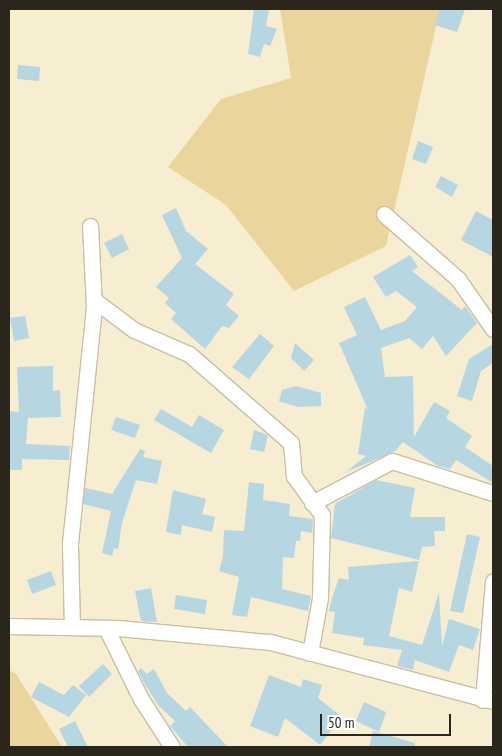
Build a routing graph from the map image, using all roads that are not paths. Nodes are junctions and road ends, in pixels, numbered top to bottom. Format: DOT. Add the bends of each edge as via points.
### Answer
graph roads {
  1 [pos="384,214"];
  2 [pos="90,226"];
  3 [pos="94,300"];
  4 [pos="493,329"];
  5 [pos="493,493"];
  6 [pos="312,503"];
  7 [pos="493,580"];
  8 [pos="9,626"];
  9 [pos="72,627"];
  10 [pos="106,628"];
  11 [pos="310,653"];
  12 [pos="488,700"];
  13 [pos="172,747"];
  1 -- 4 [label="street" via="458,279"];
  2 -- 3 [label="street"];
  3 -- 6 [label="street" via="134,330 189,354 291,443 294,476"];
  3 -- 9 [label="street" via="70,543"];
  5 -- 6 [label="street" via="392,460"];
  6 -- 11 [label="street" via="322,515 323,541 320,598"];
  7 -- 12 [label="street"];
  8 -- 9 [label="street"];
  9 -- 10 [label="street"];
  10 -- 11 [label="street" via="270,642"];
  10 -- 13 [label="street" via="141,699"];
  11 -- 12 [label="street"];
}
